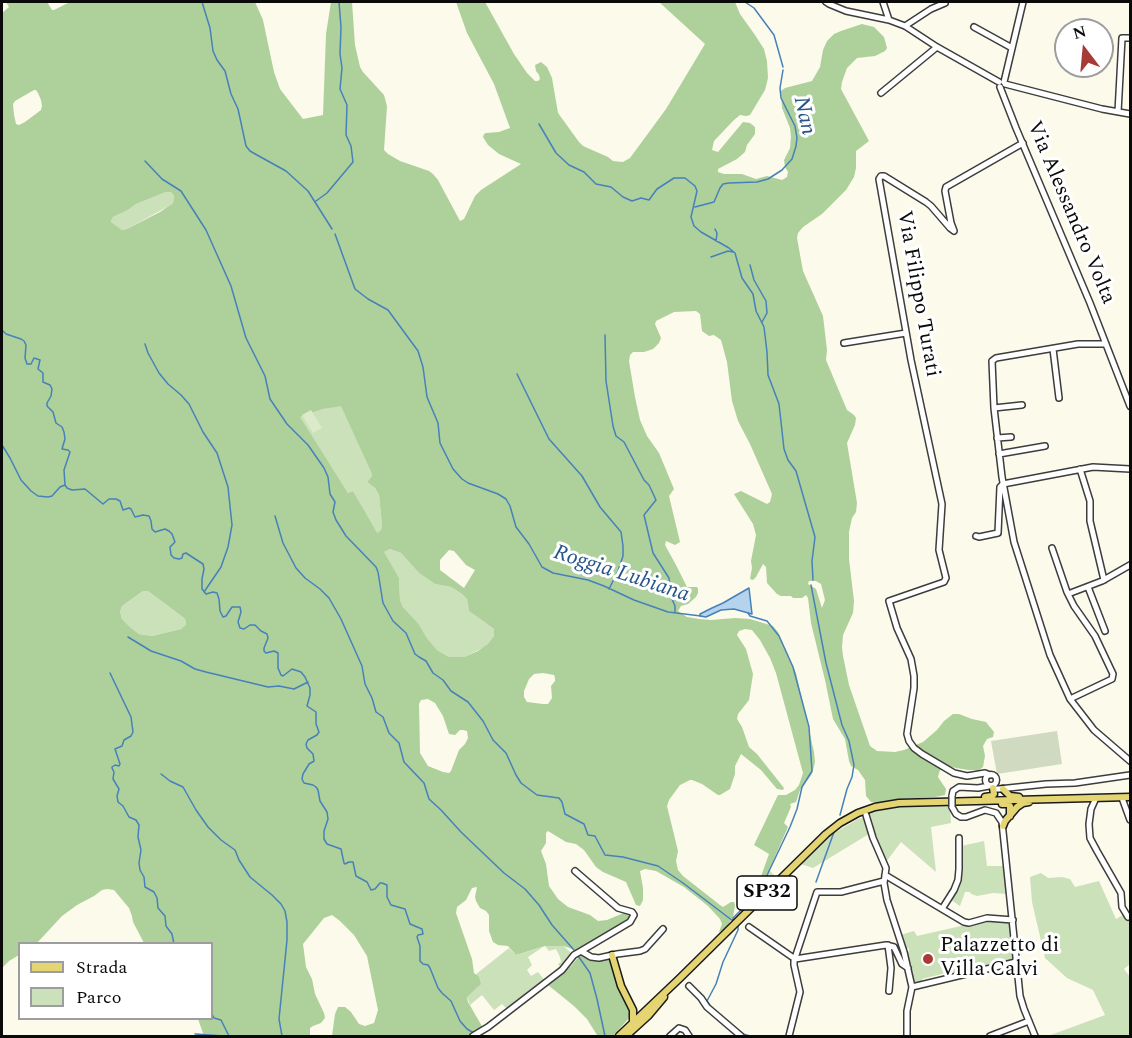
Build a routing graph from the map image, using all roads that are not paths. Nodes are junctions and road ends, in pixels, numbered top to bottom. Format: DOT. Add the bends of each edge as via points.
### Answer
graph roads {
  1 [pos="826,2"];
  2 [pos="883,2"];
  3 [pos="1023,2"];
  4 [pos="945,3"];
  5 [pos="890,20"];
  6 [pos="905,26"];
  7 [pos="974,27"];
  8 [pos="1131,38"];
  9 [pos="937,47"];
  10 [pos="1012,48"];
  11 [pos="1002,84"];
  12 [pos="881,93"];
  13 [pos="1118,112"];
  14 [pos="1131,114"];
  15 [pos="1023,143"];
  16 [pos="906,333"];
  17 [pos="844,343"];
  18 [pos="1106,344"];
  19 [pos="1053,349"];
  20 [pos="1128,391"];
  21 [pos="1059,398"];
  22 [pos="1022,405"];
  23 [pos="1131,406"];
  24 [pos="994,408"];
  25 [pos="1011,437"];
  26 [pos="997,438"];
  27 [pos="1045,446"];
  28 [pos="999,454"];
  29 [pos="1080,469"];
  30 [pos="1131,469"];
  31 [pos="1003,484"];
  32 [pos="976,536"];
  33 [pos="1052,548"];
  34 [pos="1131,565"];
  35 [pos="1104,580"];
  36 [pos="1088,587"];
  37 [pos="1068,594"];
  38 [pos="1105,631"];
  39 [pos="1070,699"];
  40 [pos="1131,760"];
  41 [pos="978,775"];
  42 [pos="990,775"];
  43 [pos="1131,776"];
  44 [pos="996,779"];
  45 [pos="988,785"];
  46 [pos="1003,789"];
  47 [pos="1131,797"];
  48 [pos="1096,798"];
  49 [pos="1122,798"];
  50 [pos="1038,800"];
  51 [pos="969,801"];
  52 [pos="955,804"];
  53 [pos="867,815"];
  54 [pos="1010,816"];
  55 [pos="1131,820"];
  56 [pos="1003,826"];
  57 [pos="959,838"];
  58 [pos="575,871"];
  59 [pos="885,878"];
  60 [pos="942,909"];
  61 [pos="1128,917"];
  62 [pos="1013,920"];
  63 [pos="749,927"];
  64 [pos="663,929"];
  65 [pos="888,945"];
  66 [pos="581,951"];
  67 [pos="612,955"];
  68 [pos="795,959"];
  69 [pos="1016,962"];
  70 [pos="908,969"];
  71 [pos="680,978"];
  72 [pos="689,986"];
  73 [pos="912,987"];
  74 [pos="889,991"];
  75 [pos="662,994"];
  76 [pos="631,1004"];
  77 [pos="644,1019"];
  78 [pos="1029,1022"];
  79 [pos="633,1023"];
  80 [pos="475,1035"];
  81 [pos="619,1036"];
  82 [pos="626,1036"];
  83 [pos="636,1036"];
  84 [pos="670,1036"];
  85 [pos="689,1036"];
  86 [pos="741,1036"];
  87 [pos="789,1036"];
  88 [pos="907,1036"];
  89 [pos="990,1036"];
  90 [pos="1035,1036"];
  1 -- 5 [label="street" via="846,11"];
  2 -- 5 [label="street"];
  3 -- 10 [label="street"];
  4 -- 6 [label="street"];
  5 -- 6 [label="street"];
  6 -- 9 [label="street"];
  7 -- 10 [label="street"];
  8 -- 13 [label="street" via="1122,38"];
  9 -- 11 [label="street"];
  9 -- 12 [label="street"];
  10 -- 11 [label="street"];
  11 -- 13 [label="street"];
  11 -- 15 [label="street, Via Alessandro Volta"];
  13 -- 14 [label="street"];
  15 -- 16 [label="street, Via Filippo Turati" via="946,187 954,231 931,206 879,177"];
  15 -- 18 [label="street, Via Alessandro Volta"];
  16 -- 17 [label="street"];
  16 -- 41 [label="street, Via Filippo Turati" via="942,504 939,550 946,579 889,602 914,676 907,730 909,741 922,754 954,773"];
  18 -- 19 [label="street"];
  18 -- 20 [label="street, Via Alessandro Volta"];
  19 -- 21 [label="street"];
  19 -- 24 [label="street" via="992,361"];
  20 -- 23 [label="street, Via Alessandro Volta"];
  22 -- 24 [label="street"];
  24 -- 26 [label="street"];
  25 -- 26 [label="street"];
  26 -- 28 [label="street"];
  27 -- 28 [label="street"];
  28 -- 31 [label="street"];
  29 -- 30 [label="street"];
  29 -- 31 [label="street"];
  29 -- 35 [label="street" via="1090,501 1090,521"];
  31 -- 32 [label="street" via="998,533"];
  31 -- 39 [label="street" via="1014,542 1050,655"];
  33 -- 37 [label="street"];
  34 -- 35 [label="street"];
  35 -- 36 [label="street"];
  36 -- 37 [label="street"];
  36 -- 38 [label="street"];
  37 -- 39 [label="street" via="1095,636 1113,676"];
  39 -- 40 [label="street" via="1094,730"];
  41 -- 42 [label="street"];
  41 -- 45 [label="street"];
  42 -- 44 [label="street"];
  42 -- 45 [label="street" via="986,777"];
  43 -- 46 [label="street"];
  44 -- 45 [label="street" via="996,783"];
  44 -- 46 [label="street"];
  45 -- 46 [label="street"];
  45 -- 52 [label="street, bridge" via="953,790"];
  45 -- 52 [label="main road" via="994,794 991,797 966,798"];
  46 -- 50 [label="main road" via="1013,797"];
  47 -- 49 [label="main road, SP32"];
  48 -- 49 [label="main road, SP32"];
  48 -- 50 [label="main road, SP32"];
  48 -- 61 [label="street" via="1091,809 1090,838 1121,893 1122,908"];
  49 -- 55 [label="street"];
  50 -- 51 [label="main road, SP32"];
  50 -- 54 [label="main road" via="1021,805"];
  51 -- 52 [label="main road, SP32"];
  51 -- 54 [label="main road" via="1008,804"];
  52 -- 56 [label="street" via="956,814 961,817 993,812"];
  52 -- 71 [label="main road, SP32" via="900,803 875,807 840,823"];
  53 -- 59 [label="street" via="885,864"];
  54 -- 56 [label="main road"];
  56 -- 62 [label="street"];
  57 -- 60 [label="street" via="958,880"];
  58 -- 66 [label="street" via="618,908 634,915 630,922"];
  59 -- 60 [label="street"];
  59 -- 68 [label="street" via="841,892 817,892"];
  59 -- 70 [label="street" via="887,900"];
  60 -- 62 [label="street" via="966,923 987,918"];
  62 -- 69 [label="street"];
  63 -- 68 [label="street"];
  64 -- 67 [label="street" via="645,949"];
  65 -- 68 [label="street"];
  65 -- 70 [label="street"];
  65 -- 74 [label="street"];
  66 -- 67 [label="street" via="591,957"];
  66 -- 80 [label="street" via="562,970"];
  67 -- 76 [label="main road"];
  68 -- 87 [label="street" via="800,992"];
  69 -- 73 [label="street"];
  69 -- 78 [label="street"];
  70 -- 73 [label="street"];
  71 -- 75 [label="main road, SP32"];
  71 -- 77 [label="main road, SP32"];
  72 -- 86 [label="street"];
  73 -- 88 [label="street"];
  75 -- 76 [label="main road" via="643,1008"];
  75 -- 79 [label="main road, SP32"];
  76 -- 79 [label="main road"];
  77 -- 82 [label="main road, SP32"];
  77 -- 83 [label="main road"];
  78 -- 89 [label="street"];
  78 -- 90 [label="street"];
  79 -- 81 [label="main road, SP32"];
  84 -- 85 [label="street" via="679,1028"];
}
